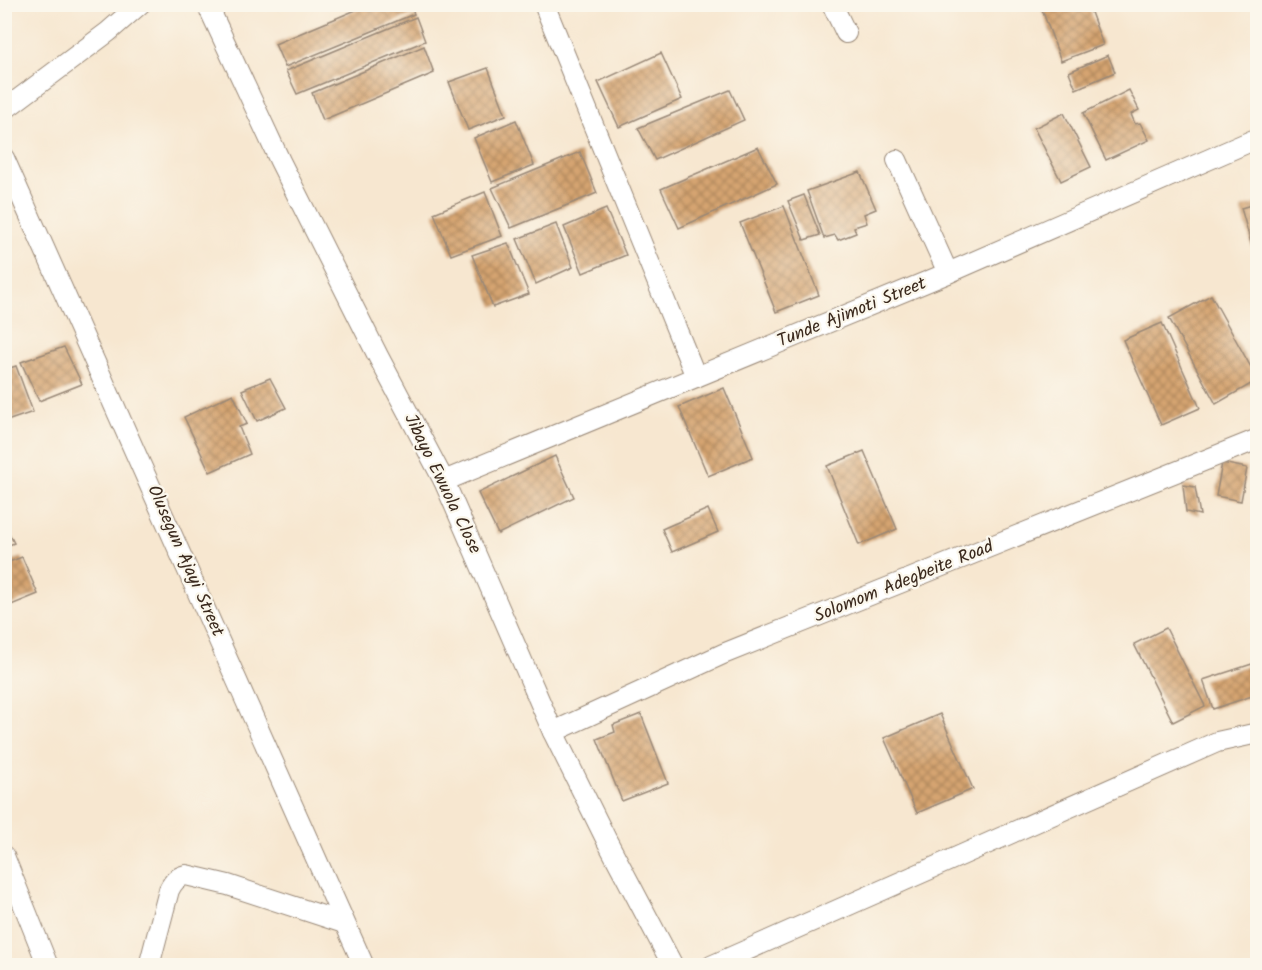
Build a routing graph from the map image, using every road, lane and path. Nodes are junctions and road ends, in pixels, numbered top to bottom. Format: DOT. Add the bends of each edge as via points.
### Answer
graph roads {
  1 [pos="140,4"];
  2 [pos="207,4"];
  3 [pos="832,4"];
  4 [pos="546,9"];
  5 [pos="846,33"];
  6 [pos="4,110"];
  7 [pos="1257,138"];
  8 [pos="4,158"];
  9 [pos="897,160"];
  10 [pos="948,273"];
  11 [pos="696,376"];
  12 [pos="1257,439"];
  13 [pos="444,481"];
  14 [pos="554,732"];
  15 [pos="1257,733"];
  16 [pos="4,856"];
  17 [pos="344,924"];
  18 [pos="48,966"];
  19 [pos="149,966"];
  20 [pos="364,966"];
  21 [pos="673,966"];
  22 [pos="711,966"];
  1 -- 6 [label="street"];
  2 -- 13 [label="street, Jibayo Ewuola Close" via="280,161"];
  3 -- 5 [label="street"];
  4 -- 11 [label="street"];
  7 -- 10 [label="street, Tunde Ajimoti Street"];
  8 -- 17 [label="street, Olusegun Ajayi Street"];
  9 -- 10 [label="street"];
  10 -- 11 [label="street, Tunde Ajimoti Street"];
  11 -- 13 [label="street, Tunde Ajimoti Street"];
  12 -- 14 [label="street, Solomom Adegbeite Road" via="723,654"];
  13 -- 14 [label="street, Jibayo Ewuola Close"];
  14 -- 21 [label="street, Jibayo Ewuola Close"];
  15 -- 22 [label="street" via="1217,741"];
  16 -- 18 [label="street"];
  17 -- 19 [label="street" via="228,885 180,876 169,890"];
  17 -- 20 [label="street, Olusegun Ajayi Street"];
}
